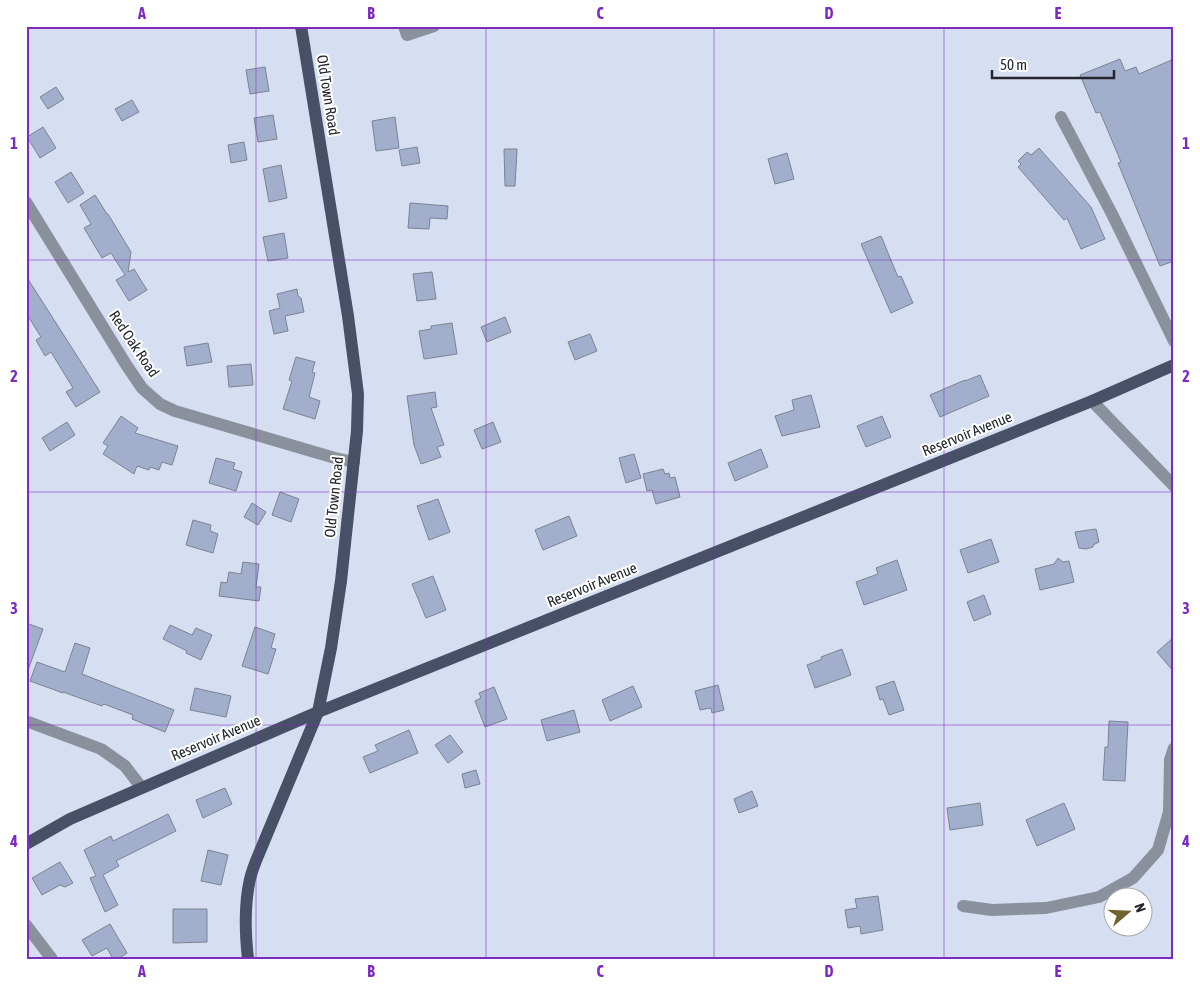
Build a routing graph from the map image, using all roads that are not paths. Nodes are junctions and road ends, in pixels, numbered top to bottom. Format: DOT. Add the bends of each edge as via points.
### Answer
graph roads {
  1 [pos="300,26"];
  2 [pos="404,26"];
  3 [pos="434,26"];
  4 [pos="1061,117"];
  5 [pos="26,202"];
  6 [pos="1174,341"];
  7 [pos="1174,365"];
  8 [pos="1092,401"];
  9 [pos="354,462"];
  10 [pos="1174,486"];
  11 [pos="318,712"];
  12 [pos="26,721"];
  13 [pos="1174,748"];
  14 [pos="141,787"];
  15 [pos="26,844"];
  16 [pos="963,906"];
  17 [pos="26,925"];
  18 [pos="52,959"];
  19 [pos="248,959"];
  1 -- 9 [label="main road, Old Town Road" via="358,394"];
  2 -- 3 [label="street" via="407,35"];
  4 -- 6 [label="street"];
  5 -- 9 [label="street, Red Oak Road" via="127,366 142,388 160,404"];
  7 -- 8 [label="main road, Reservoir Avenue"];
  8 -- 10 [label="street"];
  8 -- 11 [label="main road, Reservoir Avenue"];
  9 -- 11 [label="main road, Old Town Road" via="342,581"];
  11 -- 14 [label="main road, Reservoir Avenue"];
  11 -- 19 [label="main road, Old Town Road" via="250,877 245,915"];
  12 -- 14 [label="street" via="102,749 125,766"];
  13 -- 16 [label="street" via="1170,760 1169,812 1158,850 1133,878 1099,898 1046,908 992,910"];
  14 -- 15 [label="main road, Reservoir Avenue" via="70,819"];
  17 -- 18 [label="street"];
}
